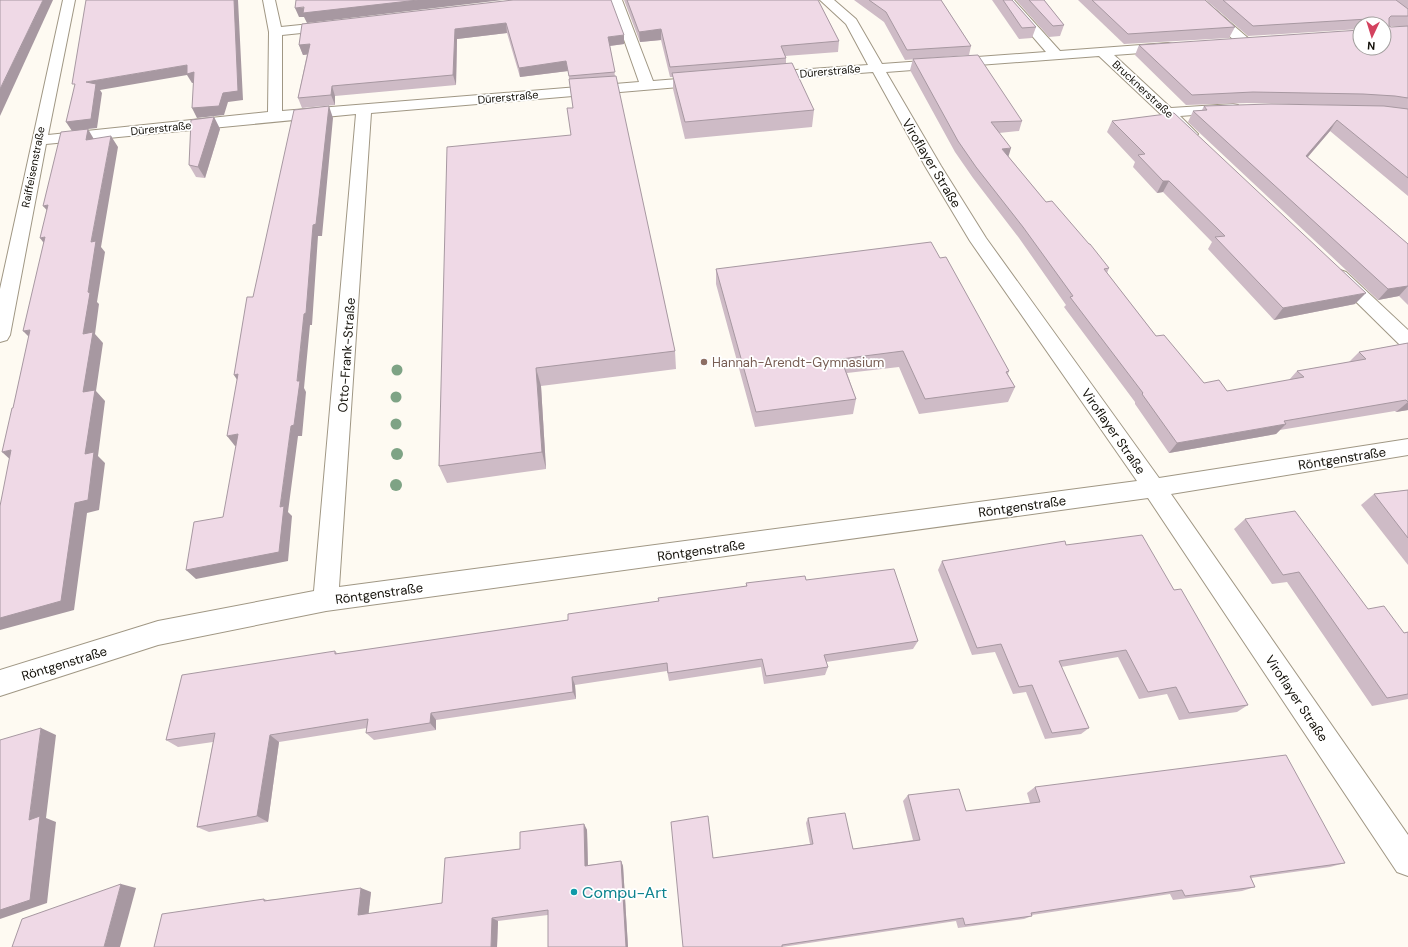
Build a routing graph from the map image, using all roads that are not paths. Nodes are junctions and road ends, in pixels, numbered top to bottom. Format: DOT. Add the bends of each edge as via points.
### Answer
graph roads {
  1 [pos="69,0"];
  2 [pos="269,0"];
  3 [pos="616,0"];
  4 [pos="826,0"];
  5 [pos="1007,0"];
  6 [pos="1196,0"];
  7 [pos="346,24"];
  8 [pos="276,32"];
  9 [pos="1259,40"];
  10 [pos="1243,41"];
  11 [pos="1228,43"];
  12 [pos="1181,46"];
  13 [pos="1104,52"];
  14 [pos="1056,55"];
  15 [pos="876,67"];
  16 [pos="750,77"];
  17 [pos="718,80"];
  18 [pos="647,85"];
  19 [pos="1249,108"];
  20 [pos="364,109"];
  21 [pos="1168,113"];
  22 [pos="275,116"];
  23 [pos="39,140"];
  24 [pos="1202,146"];
  25 [pos="1328,265"];
  26 [pos="0,335"];
  27 [pos="1408,341"];
  28 [pos="1408,447"];
  29 [pos="1154,488"];
  30 [pos="326,600"];
  31 [pos="0,683"];
  32 [pos="1408,861"];
  1 -- 23 [label="street, Raiffeisenstraße"];
  2 -- 8 [label="street"];
  3 -- 18 [label="street"];
  4 -- 15 [label="street, Viroflayer Straße" via="851,22"];
  5 -- 14 [label="street"];
  6 -- 10 [label="street"];
  7 -- 8 [label="street"];
  8 -- 22 [label="street"];
  9 -- 10 [label="street"];
  10 -- 11 [label="street"];
  12 -- 13 [label="street, Dürerstraße"];
  13 -- 14 [label="street, Dürerstraße"];
  13 -- 21 [label="street, Brucknerstraße"];
  14 -- 15 [label="street, Dürerstraße"];
  15 -- 16 [label="street, Dürerstraße"];
  15 -- 29 [label="street, Viroflayer Straße" via="932,166 979,241"];
  17 -- 18 [label="street, Dürerstraße"];
  18 -- 20 [label="street, Dürerstraße"];
  19 -- 21 [label="street"];
  20 -- 22 [label="street, Dürerstraße"];
  20 -- 30 [label="street, Otto-Frank-Straße"];
  21 -- 24 [label="street, Brucknerstraße"];
  22 -- 23 [label="street, Dürerstraße"];
  23 -- 26 [label="street, Raiffeisenstraße"];
  25 -- 27 [label="street"];
  28 -- 29 [label="street, Röntgenstraße"];
  29 -- 30 [label="street, Röntgenstraße"];
  29 -- 32 [label="street, Viroflayer Straße"];
  30 -- 31 [label="street, Röntgenstraße" via="158,633"];
}
